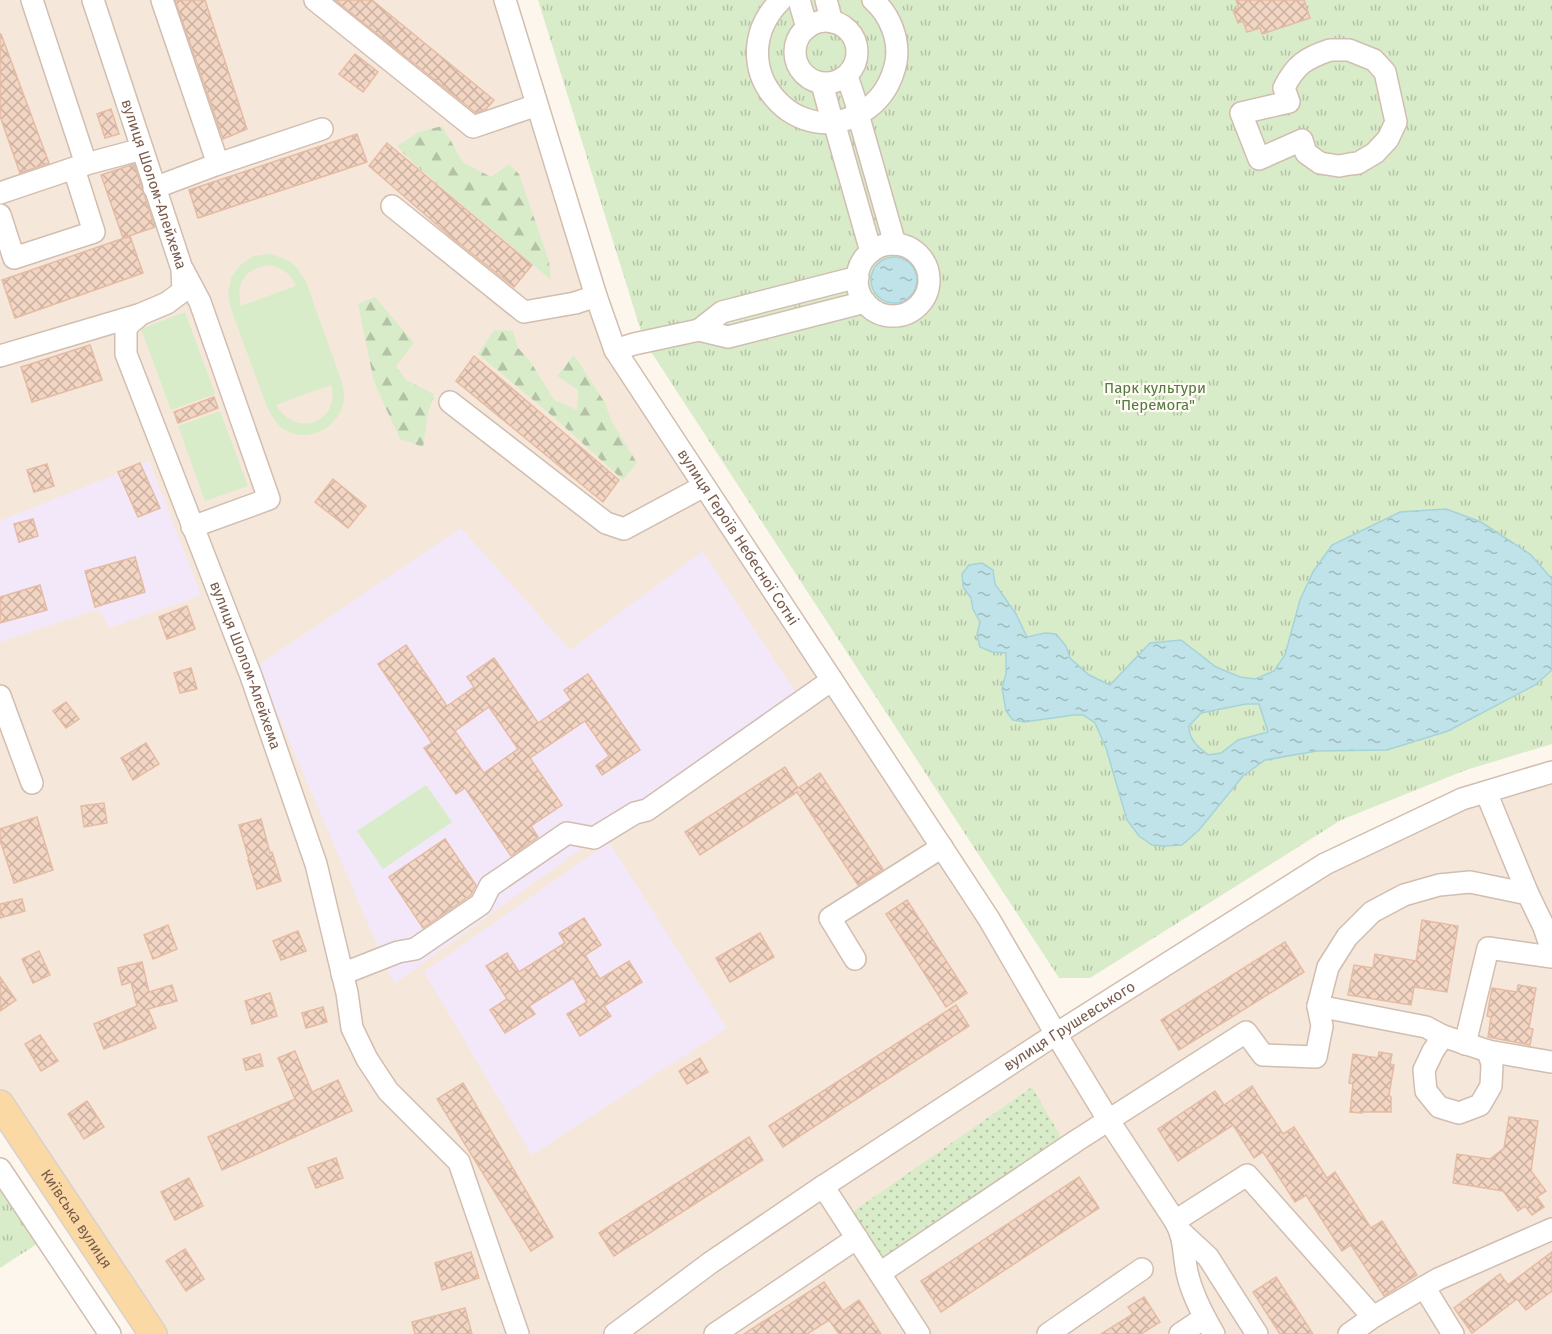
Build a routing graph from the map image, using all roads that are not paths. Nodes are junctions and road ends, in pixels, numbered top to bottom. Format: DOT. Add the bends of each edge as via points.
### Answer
graph roads {
  1 [pos="33,0"];
  2 [pos="93,0"];
  3 [pos="162,0"];
  4 [pos="315,0"];
  5 [pos="505,0"];
  6 [pos="781,0"];
  7 [pos="799,0"];
  8 [pos="826,0"];
  9 [pos="873,0"];
  10 [pos="832,22"];
  11 [pos="807,28"];
  12 [pos="847,76"];
  13 [pos="822,84"];
  14 [pos="537,105"];
  15 [pos="858,114"];
  16 [pos="834,122"];
  17 [pos="322,129"];
  18 [pos="142,149"];
  19 [pos="1306,153"];
  20 [pos="218,164"];
  21 [pos="80,166"];
  22 [pos="154,188"];
  23 [pos="0,193"];
  24 [pos="392,206"];
  25 [pos="0,215"];
  26 [pos="895,244"];
  27 [pos="871,252"];
  28 [pos="182,269"];
  29 [pos="858,278"];
  30 [pos="597,296"];
  31 [pos="865,302"];
  32 [pos="141,314"];
  33 [pos="699,330"];
  34 [pos="615,350"];
  35 [pos="0,356"];
  36 [pos="450,402"];
  37 [pos="704,486"];
  38 [pos="192,527"];
  39 [pos="832,680"];
  40 [pos="0,696"];
  41 [pos="1552,772"];
  42 [pos="32,783"];
  43 [pos="1486,792"];
  44 [pos="942,847"];
  45 [pos="1527,894"];
  46 [pos="1548,927"];
  47 [pos="1552,951"];
  48 [pos="1552,957"];
  49 [pos="855,959"];
  50 [pos="342,974"];
  51 [pos="1318,1006"];
  52 [pos="1056,1034"];
  53 [pos="1443,1036"];
  54 [pos="1465,1044"];
  55 [pos="1488,1051"];
  56 [pos="1552,1062"];
  57 [pos="0,1104"];
  58 [pos="1109,1121"];
  59 [pos="0,1169"];
  60 [pos="823,1186"];
  61 [pos="1178,1227"];
  62 [pos="1552,1229"];
  63 [pos="857,1238"];
  64 [pos="1142,1269"];
  65 [pos="880,1273"];
  66 [pos="1424,1287"];
  67 [pos="1373,1317"];
  68 [pos="1209,1326"];
  69 [pos="110,1334"];
  70 [pos="153,1334"];
  71 [pos="518,1334"];
  72 [pos="615,1334"];
  73 [pos="715,1334"];
  74 [pos="919,1334"];
  75 [pos="1048,1334"];
  76 [pos="1180,1334"];
  77 [pos="1257,1334"];
  78 [pos="1349,1334"];
  79 [pos="1454,1334"];
  1 -- 21 [label="street"];
  2 -- 18 [label="street, вулиця Шолом-Алейхема"];
  3 -- 20 [label="street"];
  4 -- 14 [label="street" via="473,127"];
  5 -- 14 [label="street, вулиця Героїв Небесної Сотні"];
  6 -- 16 [label="street" via="766,18 758,40 758,62 765,84 778,103 797,116"];
  7 -- 11 [label="street"];
  8 -- 10 [label="street"];
  9 -- 15 [label="street" via="890,23 896,59 884,93"];
  10 -- 11 [label="street" via="818,22"];
  10 -- 12 [label="street" via="845,27 856,42 856,62"];
  11 -- 13 [label="street" via="795,48 796,59 803,74"];
  12 -- 13 [label="street"];
  12 -- 15 [label="street"];
  13 -- 16 [label="street"];
  14 -- 30 [label="street, вулиця Героїв Небесної Сотні"];
  15 -- 16 [label="street"];
  15 -- 26 [label="street"];
  16 -- 27 [label="street"];
  17 -- 20 [label="street"];
  18 -- 21 [label="street"];
  18 -- 22 [label="street, вулиця Шолом-Алейхема"];
  19 -- 19 [label="street" via="1320,163 1358,163 1388,139 1396,122 1385,72 1374,60 1349,50 1330,50 1312,56 1289,78 1284,88 1289,102 1240,113 1259,159 1302,140"];
  20 -- 22 [label="street"];
  21 -- 23 [label="street"];
  21 -- 25 [label="street" via="94,232 14,258"];
  22 -- 28 [label="street, вулиця Шолом-Алейхема"];
  24 -- 30 [label="street" via="524,312"];
  26 -- 27 [label="street" via="879,246"];
  26 -- 31 [label="street" via="909,248 922,259 928,276 926,293 915,308 899,315 882,314"];
  27 -- 29 [label="street" via="862,262"];
  28 -- 32 [label="street, вулиця Шолом-Алейхема" via="183,291"];
  28 -- 38 [label="street" via="200,302 268,499"];
  29 -- 31 [label="street"];
  29 -- 33 [label="street" via="722,312"];
  30 -- 34 [label="street, вулиця Героїв Небесної Сотні"];
  31 -- 33 [label="street" via="728,338"];
  32 -- 35 [label="street"];
  32 -- 38 [label="street, вулиця Шолом-Алейхема" via="126,327 126,354"];
  33 -- 34 [label="street"];
  34 -- 37 [label="street, вулиця Героїв Небесної Сотні"];
  36 -- 37 [label="street" via="606,523 624,529"];
  37 -- 39 [label="street, вулиця Героїв Небесної Сотні"];
  38 -- 50 [label="street, вулиця Шолом-Алейхема" via="251,676 316,864"];
  39 -- 44 [label="street, вулиця Героїв Небесної Сотні"];
  39 -- 50 [label="street" via="647,810 594,838 567,833 490,886 481,904 415,949"];
  40 -- 42 [label="street"];
  41 -- 43 [label="street, вулиця Грушевського"];
  43 -- 45 [label="street"];
  43 -- 52 [label="street, вулиця Грушевського" via="1462,799 1325,864"];
  44 -- 49 [label="street" via="830,918"];
  44 -- 52 [label="street, вулиця Героїв Небесної Сотні"];
  45 -- 46 [label="street"];
  45 -- 51 [label="street" via="1470,882 1439,885 1404,895 1372,912 1347,937 1329,968"];
  46 -- 47 [label="street"];
  48 -- 54 [label="street" via="1488,948"];
  50 -- 71 [label="street, вулиця Шолом-Алейхема" via="352,1028 367,1059 388,1091 459,1162"];
  51 -- 53 [label="street" via="1426,1027"];
  51 -- 58 [label="street" via="1322,1026 1316,1057 1263,1055 1246,1032"];
  52 -- 58 [label="street, вулиця Героїв Небесної Сотні"];
  52 -- 60 [label="street, вулиця Грушевського"];
  53 -- 54 [label="street"];
  53 -- 55 [label="street" via="1424,1070 1425,1091 1439,1107 1459,1113 1480,1105 1491,1086"];
  54 -- 55 [label="street"];
  55 -- 56 [label="street"];
  57 -- 70 [label="main road, Київська вулиця"];
  58 -- 61 [label="street, вулиця Героїв Небесної Сотні"];
  58 -- 65 [label="street"];
  59 -- 69 [label="street"];
  60 -- 63 [label="street"];
  60 -- 72 [label="street, вулиця Грушевського"];
  61 -- 67 [label="street" via="1247,1175"];
  61 -- 68 [label="street" via="1187,1275"];
  61 -- 77 [label="street" via="1208,1257"];
  62 -- 66 [label="street"];
  63 -- 65 [label="street"];
  63 -- 73 [label="street"];
  64 -- 75 [label="street"];
  65 -- 74 [label="street"];
  66 -- 67 [label="street"];
  66 -- 79 [label="street"];
  67 -- 78 [label="street"];
  68 -- 76 [label="street"];
}
